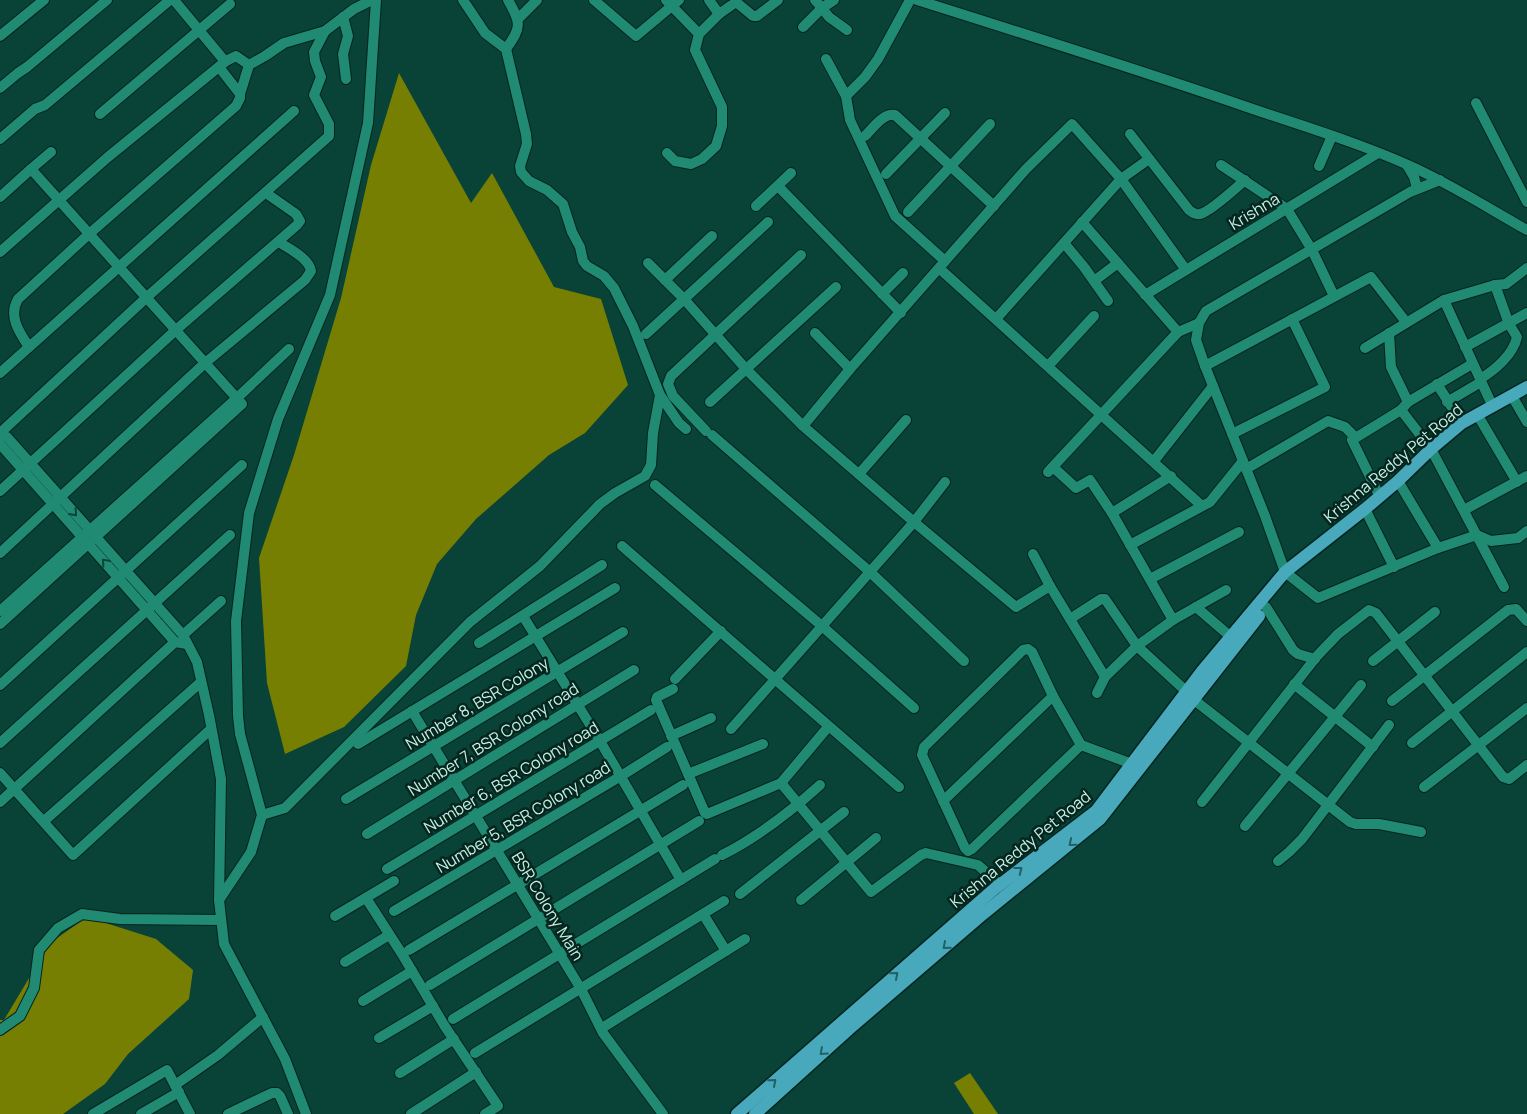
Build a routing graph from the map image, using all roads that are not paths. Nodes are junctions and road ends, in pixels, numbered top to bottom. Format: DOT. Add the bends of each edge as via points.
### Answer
graph roads {
  1 [pos="44,0"];
  2 [pos="107,0"];
  3 [pos="170,0"];
  4 [pos="174,0"];
  5 [pos="374,0"];
  6 [pos="463,0"];
  7 [pos="508,0"];
  8 [pos="537,0"];
  9 [pos="594,0"];
  10 [pos="709,0"];
  11 [pos="778,0"];
  12 [pos="834,0"];
  13 [pos="910,0"];
  14 [pos="917,0"];
  15 [pos="736,1"];
  16 [pos="672,2"];
  17 [pos="230,4"];
  18 [pos="818,4"];
  19 [pos="719,14"];
  20 [pos="343,17"];
  21 [pos="518,19"];
  22 [pos="803,27"];
  23 [pos="847,30"];
  24 [pos="200,31"];
  25 [pos="324,31"];
  26 [pos="699,34"];
  27 [pos="0,36"];
  28 [pos="506,49"];
  29 [pos="826,59"];
  30 [pos="222,64"];
  31 [pos="249,65"];
  32 [pos="346,79"];
  33 [pos="0,88"];
  34 [pos="240,94"];
  35 [pos="846,96"];
  36 [pos="1476,104"];
  37 [pos="294,111"];
  38 [pos="945,112"];
  39 [pos="100,114"];
  40 [pos="990,124"];
  41 [pos="1130,134"];
  42 [pos="865,136"];
  43 [pos="1332,136"];
  44 [pos="920,138"];
  45 [pos="0,139"];
  46 [pos="51,152"];
  47 [pos="667,153"];
  48 [pos="1378,153"];
  49 [pos="1149,159"];
  50 [pos="1221,165"];
  51 [pos="1407,165"];
  52 [pos="950,166"];
  53 [pos="1319,166"];
  54 [pos="31,169"];
  55 [pos="791,173"];
  56 [pos="886,174"];
  57 [pos="1121,179"];
  58 [pos="1245,180"];
  59 [pos="1440,180"];
  60 [pos="778,186"];
  61 [pos="1417,188"];
  62 [pos="266,193"];
  63 [pos="0,196"];
  64 [pos="58,200"];
  65 [pos="1527,202"];
  66 [pos="756,206"];
  67 [pos="994,206"];
  68 [pos="1287,208"];
  69 [pos="908,212"];
  70 [pos="768,222"];
  71 [pos="1082,222"];
  72 [pos="1527,230"];
  73 [pos="89,234"];
  74 [pos="712,236"];
  75 [pos="278,242"];
  76 [pos="1064,242"];
  77 [pos="1312,250"];
  78 [pos="0,252"];
  79 [pos="801,255"];
  80 [pos="648,263"];
  81 [pos="1118,263"];
  82 [pos="942,265"];
  83 [pos="120,267"];
  84 [pos="1527,268"];
  85 [pos="1186,270"];
  86 [pos="903,273"];
  87 [pos="665,280"];
  88 [pos="1094,281"];
  89 [pos="1495,285"];
  90 [pos="836,287"];
  91 [pos="882,294"];
  92 [pos="1145,294"];
  93 [pos="1334,296"];
  94 [pos="147,297"];
  95 [pos="684,299"];
  96 [pos="1444,300"];
  97 [pos="1108,301"];
  98 [pos="1527,312"];
  99 [pos="900,313"];
  100 [pos="1094,316"];
  101 [pos="996,319"];
  102 [pos="1292,319"];
  103 [pos="1406,322"];
  104 [pos="1199,323"];
  105 [pos="1509,324"];
  106 [pos="177,329"];
  107 [pos="1178,332"];
  108 [pos="815,333"];
  109 [pos="1389,333"];
  110 [pos="646,334"];
  111 [pos="716,336"];
  112 [pos="29,347"];
  113 [pos="1465,347"];
  114 [pos="289,348"];
  115 [pos="1366,348"];
  116 [pos="205,363"];
  117 [pos="1472,364"];
  118 [pos="1048,366"];
  119 [pos="1205,366"];
  120 [pos="746,369"];
  121 [pos="850,369"];
  122 [pos="0,373"];
  123 [pos="1481,381"];
  124 [pos="1437,384"];
  125 [pos="1213,386"];
  126 [pos="1527,387"];
  127 [pos="660,395"];
  128 [pos="1512,396"];
  129 [pos="237,398"];
  130 [pos="710,402"];
  131 [pos="1408,402"];
  132 [pos="1447,402"];
  133 [pos="1492,405"];
  134 [pos="1401,410"];
  135 [pos="1102,414"];
  136 [pos="1477,414"];
  137 [pos="906,420"];
  138 [pos="1527,422"];
  139 [pos="1462,423"];
  140 [pos="803,426"];
  141 [pos="686,429"];
  142 [pos="0,434"];
  143 [pos="1232,434"];
  144 [pos="1355,437"];
  145 [pos="0,444"];
  146 [pos="1431,449"];
  147 [pos="1154,461"];
  148 [pos="242,465"];
  149 [pos="1244,465"];
  150 [pos="27,466"];
  151 [pos="859,474"];
  152 [pos="1170,476"];
  153 [pos="1527,476"];
  154 [pos="1398,481"];
  155 [pos="945,482"];
  156 [pos="1517,482"];
  157 [pos="655,485"];
  158 [pos="0,491"];
  159 [pos="1380,496"];
  160 [pos="57,500"];
  161 [pos="1202,506"];
  162 [pos="1365,509"];
  163 [pos="1464,510"];
  164 [pos="1112,514"];
  165 [pos="914,522"];
  166 [pos="1527,531"];
  167 [pos="1239,532"];
  168 [pos="230,535"];
  169 [pos="1477,535"];
  170 [pos="89,537"];
  171 [pos="1130,545"];
  172 [pos="622,546"];
  173 [pos="1438,548"];
  174 [pos="0,553"];
  175 [pos="1033,554"];
  176 [pos="602,565"];
  177 [pos="1394,567"];
  178 [pos="869,571"];
  179 [pos="1285,572"];
  180 [pos="122,574"];
  181 [pos="1150,579"];
  182 [pos="1050,586"];
  183 [pos="1504,587"];
  184 [pos="615,588"];
  185 [pos="1226,590"];
  186 [pos="221,601"];
  187 [pos="150,606"];
  188 [pos="1196,607"];
  189 [pos="1266,607"];
  190 [pos="0,611"];
  191 [pos="1434,612"];
  192 [pos="523,616"];
  193 [pos="1070,619"];
  194 [pos="1173,620"];
  195 [pos="1527,621"];
  196 [pos="0,624"];
  197 [pos="822,626"];
  198 [pos="721,631"];
  199 [pos="623,632"];
  200 [pos="536,636"];
  201 [pos="1231,636"];
  202 [pos="185,640"];
  203 [pos="1398,641"];
  204 [pos="175,642"];
  205 [pos="479,643"];
  206 [pos="1136,646"];
  207 [pos="1527,652"];
  208 [pos="1315,659"];
  209 [pos="964,661"];
  210 [pos="1373,661"];
  211 [pos="634,670"];
  212 [pos="558,671"];
  213 [pos="1424,675"];
  214 [pos="1105,677"];
  215 [pos="776,679"];
  216 [pos="201,682"];
  217 [pos="1294,684"];
  218 [pos="0,685"];
  219 [pos="1361,685"];
  220 [pos="1097,693"];
  221 [pos="1053,696"];
  222 [pos="1190,696"];
  223 [pos="1392,701"];
  224 [pos="578,705"];
  225 [pos="914,708"];
  226 [pos="1527,708"];
  227 [pos="651,710"];
  228 [pos="412,711"];
  229 [pos="1453,712"];
  230 [pos="1334,717"];
  231 [pos="711,718"];
  232 [pos="1389,725"];
  233 [pos="828,727"];
  234 [pos="211,729"];
  235 [pos="731,729"];
  236 [pos="671,736"];
  237 [pos="600,741"];
  238 [pos="1248,742"];
  239 [pos="0,743"];
  240 [pos="1412,743"];
  241 [pos="358,744"];
  242 [pos="763,744"];
  243 [pos="1081,745"];
  244 [pos="1479,746"];
  245 [pos="433,747"];
  246 [pos="667,747"];
  247 [pos="1373,747"];
  248 [pos="1132,764"];
  249 [pos="1527,764"];
  250 [pos="0,773"];
  251 [pos="1288,773"];
  252 [pos="688,774"];
  253 [pos="621,776"];
  254 [pos="454,780"];
  255 [pos="780,783"];
  256 [pos="683,785"];
  257 [pos="820,785"];
  258 [pos="898,786"];
  259 [pos="1424,787"];
  260 [pos="15,789"];
  261 [pos="346,799"];
  262 [pos="943,801"];
  263 [pos="0,802"];
  264 [pos="1202,802"];
  265 [pos="798,804"];
  266 [pos="1328,805"];
  267 [pos="642,811"];
  268 [pos="844,812"];
  269 [pos="262,815"];
  270 [pos="476,815"];
  271 [pos="44,821"];
  272 [pos="699,822"];
  273 [pos="1245,826"];
  274 [pos="821,831"];
  275 [pos="1421,832"];
  276 [pos="367,834"];
  277 [pos="876,838"];
  278 [pos="661,845"];
  279 [pos="496,850"];
  280 [pos="1278,861"];
  281 [pos="846,863"];
  282 [pos="387,869"];
  283 [pos="681,880"];
  284 [pos="394,881"];
  285 [pos="517,885"];
  286 [pos="1000,885"];
  287 [pos="740,894"];
  288 [pos="366,898"];
  289 [pos="219,900"];
  290 [pos="801,900"];
  291 [pos="724,901"];
  292 [pos="394,911"];
  293 [pos="703,914"];
  294 [pos="335,916"];
  295 [pos="221,920"];
  296 [pos="538,920"];
  297 [pos="389,935"];
  298 [pos="746,939"];
  299 [pos="410,950"];
  300 [pos="726,952"];
  301 [pos="560,954"];
  302 [pos="345,962"];
  303 [pos="412,971"];
  304 [pos="430,985"];
  305 [pos="581,989"];
  306 [pos="364,1000"];
  307 [pos="433,1006"];
  308 [pos="263,1017"];
  309 [pos="453,1019"];
  310 [pos="602,1028"];
  311 [pos="0,1030"];
  312 [pos="379,1038"];
  313 [pos="454,1039"];
  314 [pos="475,1053"];
  315 [pos="476,1072"];
  316 [pos="400,1073"];
  317 [pos="177,1088"];
  318 [pos="188,1113"];
  319 [pos="93,1114"];
  320 [pos="141,1114"];
  321 [pos="228,1114"];
  322 [pos="288,1114"];
  323 [pos="306,1114"];
  324 [pos="411,1114"];
  325 [pos="485,1114"];
  326 [pos="663,1114"];
  327 [pos="736,1114"];
  328 [pos="755,1114"];
  1 -- 27 [label="street"];
  2 -- 33 [label="street"];
  3 -- 45 [label="street"];
  4 -- 24 [label="street"];
  5 -- 20 [label="street" via="354,8"];
  5 -- 269 [label="street" via="368,123 330,295 278,419 249,513 236,621 238,716"];
  6 -- 28 [label="street" via="485,33"];
  7 -- 21 [label="street"];
  8 -- 21 [label="street"];
  9 -- 16 [label="street" via="636,36"];
  10 -- 19 [label="street"];
  11 -- 15 [label="street" via="757,16"];
  12 -- 18 [label="street"];
  13 -- 35 [label="street" via="878,59"];
  14 -- 43 [label="street"];
  15 -- 19 [label="street"];
  16 -- 26 [label="street"];
  17 -- 24 [label="street"];
  18 -- 22 [label="street"];
  18 -- 23 [label="street"];
  19 -- 26 [label="street"];
  20 -- 25 [label="street"];
  20 -- 32 [label="street" via="348,36 343,54"];
  21 -- 28 [label="street" via="518,31"];
  24 -- 30 [label="street"];
  24 -- 39 [label="street"];
  25 -- 31 [label="street" via="284,43"];
  25 -- 62 [label="street" via="314,52 321,77 314,95 329,124 329,136"];
  26 -- 47 [label="street" via="695,50 722,107 722,126 716,146 702,159 691,164 675,161"];
  28 -- 127 [label="street" via="526,134 521,172 529,181 557,197 567,210 583,261 614,288"];
  29 -- 35 [label="street"];
  30 -- 31 [label="street" via="236,56"];
  30 -- 34 [label="street"];
  30 -- 64 [label="street"];
  31 -- 34 [label="street"];
  34 -- 73 [label="street" via="236,106"];
  35 -- 82 [label="street" via="850,120 895,216"];
  36 -- 65 [label="street"];
  37 -- 83 [label="street"];
  38 -- 44 [label="street"];
  40 -- 52 [label="street"];
  41 -- 49 [label="street"];
  42 -- 44 [label="street" via="884,116 895,114"];
  43 -- 48 [label="street"];
  43 -- 53 [label="street"];
  44 -- 52 [label="street"];
  44 -- 56 [label="street"];
  46 -- 54 [label="street"];
  48 -- 51 [label="street"];
  48 -- 68 [label="street, Krishna"];
  49 -- 57 [label="street"];
  49 -- 58 [label="street" via="1193,214 1208,211"];
  50 -- 58 [label="street"];
  51 -- 59 [label="street"];
  51 -- 61 [label="street"];
  52 -- 67 [label="street"];
  52 -- 69 [label="street"];
  54 -- 63 [label="street"];
  54 -- 64 [label="street"];
  55 -- 60 [label="street"];
  57 -- 67 [label="street" via="1072,124"];
  57 -- 71 [label="street"];
  57 -- 85 [label="street"];
  58 -- 68 [label="street"];
  59 -- 61 [label="street"];
  59 -- 72 [label="street"];
  60 -- 66 [label="street"];
  60 -- 91 [label="street"];
  61 -- 77 [label="street"];
  62 -- 75 [label="street" via="300,218 297,225"];
  62 -- 94 [label="street"];
  64 -- 73 [label="street"];
  64 -- 78 [label="street"];
  67 -- 82 [label="street"];
  68 -- 77 [label="street"];
  68 -- 85 [label="street, Krishna"];
  70 -- 95 [label="street"];
  71 -- 76 [label="street"];
  71 -- 81 [label="street"];
  73 -- 83 [label="street"];
  73 -- 112 [label="street" via="14,306 13,314 19,331"];
  74 -- 87 [label="street"];
  75 -- 106 [label="street"];
  75 -- 116 [label="street" via="307,262 310,275"];
  76 -- 88 [label="street"];
  76 -- 101 [label="street"];
  77 -- 93 [label="street"];
  77 -- 104 [label="street" via="1206,311"];
  79 -- 111 [label="street"];
  80 -- 87 [label="street"];
  81 -- 88 [label="street"];
  81 -- 92 [label="street"];
  82 -- 99 [label="street"];
  82 -- 101 [label="street"];
  83 -- 94 [label="street"];
  83 -- 112 [label="street"];
  84 -- 89 [label="street" via="1506,284"];
  85 -- 92 [label="street, Krishna"];
  86 -- 91 [label="street"];
  87 -- 95 [label="street"];
  88 -- 97 [label="street"];
  89 -- 96 [label="street"];
  89 -- 105 [label="street"];
  90 -- 120 [label="street"];
  91 -- 99 [label="street"];
  92 -- 107 [label="street"];
  93 -- 102 [label="street"];
  93 -- 103 [label="street" via="1371,278"];
  94 -- 106 [label="street"];
  94 -- 142 [label="street"];
  95 -- 110 [label="street"];
  95 -- 111 [label="street"];
  96 -- 103 [label="street"];
  96 -- 113 [label="street"];
  98 -- 105 [label="street"];
  99 -- 121 [label="street"];
  100 -- 118 [label="street"];
  101 -- 118 [label="street"];
  102 -- 119 [label="street"];
  102 -- 143 [label="street" via="1324,387"];
  103 -- 109 [label="street"];
  104 -- 107 [label="street"];
  104 -- 119 [label="street" via="1196,340"];
  105 -- 113 [label="street"];
  105 -- 123 [label="street" via="1517,337 1515,346"];
  106 -- 116 [label="street"];
  106 -- 150 [label="street"];
  107 -- 135 [label="street"];
  108 -- 121 [label="street"];
  109 -- 115 [label="street"];
  109 -- 131 [label="street" via="1391,367"];
  111 -- 120 [label="street"];
  111 -- 178 [label="street" via="671,376 668,384 674,396 709,433"];
  112 -- 122 [label="street"];
  113 -- 117 [label="street"];
  114 -- 129 [label="street"];
  116 -- 129 [label="street"];
  116 -- 160 [label="street"];
  117 -- 123 [label="street"];
  117 -- 124 [label="street"];
  118 -- 135 [label="street"];
  119 -- 125 [label="street"];
  120 -- 130 [label="street"];
  120 -- 140 [label="street"];
  121 -- 140 [label="street"];
  123 -- 132 [label="street"];
  123 -- 133 [label="street"];
  124 -- 131 [label="street"];
  124 -- 132 [label="street"];
  125 -- 143 [label="street"];
  125 -- 147 [label="street"];
  126 -- 128 [label="main road, Krishna Reddy Pet Road"];
  127 -- 141 [label="street"];
  127 -- 269 [label="street" via="651,465 645,476 600,504 540,566 470,622 288,805 277,812"];
  128 -- 133 [label="main road, Krishna Reddy Pet Road"];
  128 -- 138 [label="street"];
  129 -- 170 [label="street"];
  131 -- 134 [label="street"];
  132 -- 139 [label="street"];
  133 -- 136 [label="main road, Krishna Reddy Pet Road"];
  134 -- 144 [label="street"];
  134 -- 146 [label="street"];
  135 -- 147 [label="street"];
  135 -- 164 [label="street" via="1050,470 1076,488 1090,480"];
  136 -- 139 [label="main road, Krishna Reddy Pet Road"];
  136 -- 156 [label="street"];
  137 -- 151 [label="street"];
  139 -- 146 [label="main road, Krishna Reddy Pet Road"];
  140 -- 151 [label="street"];
  142 -- 150 [label="street" via="7,437"];
  143 -- 149 [label="street"];
  144 -- 149 [label="street" via="1345,427 1328,421"];
  144 -- 159 [label="street" via="1352,440"];
  145 -- 150 [label="street"];
  146 -- 154 [label="main road, Krishna Reddy Pet Road"];
  146 -- 163 [label="street"];
  147 -- 152 [label="street"];
  148 -- 180 [label="street"];
  149 -- 161 [label="street" via="1210,502"];
  149 -- 179 [label="street"];
  150 -- 158 [label="street"];
  150 -- 160 [label="street"];
  151 -- 165 [label="street"];
  152 -- 161 [label="street"];
  152 -- 164 [label="street"];
  153 -- 156 [label="street"];
  154 -- 159 [label="main road, Krishna Reddy Pet Road"];
  154 -- 173 [label="street"];
  155 -- 165 [label="street"];
  156 -- 163 [label="street"];
  157 -- 197 [label="street"];
  159 -- 162 [label="main road, Krishna Reddy Pet Road"];
  160 -- 170 [label="street"];
  160 -- 174 [label="street"];
  161 -- 171 [label="street"];
  162 -- 177 [label="street"];
  162 -- 179 [label="main road, Krishna Reddy Pet Road"];
  163 -- 169 [label="street"];
  164 -- 171 [label="street"];
  165 -- 178 [label="street"];
  165 -- 182 [label="street" via="1016,607"];
  166 -- 169 [label="street" via="1518,538 1491,541"];
  167 -- 181 [label="street"];
  168 -- 187 [label="street"];
  169 -- 173 [label="street"];
  169 -- 183 [label="street"];
  170 -- 180 [label="street"];
  170 -- 190 [label="street"];
  170 -- 196 [label="street"];
  171 -- 181 [label="street"];
  172 -- 198 [label="street"];
  173 -- 177 [label="street"];
  175 -- 182 [label="street"];
  176 -- 192 [label="street"];
  177 -- 179 [label="street" via="1318,598"];
  178 -- 197 [label="street"];
  178 -- 209 [label="street"];
  179 -- 189 [label="main road, Krishna Reddy Pet Road" via="1275,596"];
  179 -- 201 [label="main road, Krishna Reddy Pet Road"];
  180 -- 187 [label="street"];
  180 -- 218 [label="street"];
  181 -- 194 [label="street"];
  182 -- 193 [label="street"];
  184 -- 200 [label="street"];
  185 -- 188 [label="street"];
  186 -- 202 [label="street"];
  187 -- 202 [label="street"];
  187 -- 204 [label="street"];
  187 -- 239 [label="street"];
  188 -- 194 [label="street"];
  188 -- 201 [label="street"];
  189 -- 208 [label="street" via="1292,650"];
  189 -- 222 [label="main road, Krishna Reddy Pet Road"];
  191 -- 203 [label="street"];
  192 -- 200 [label="street"];
  192 -- 205 [label="street"];
  193 -- 206 [label="street" via="1106,599"];
  193 -- 214 [label="street"];
  194 -- 206 [label="street"];
  195 -- 213 [label="street" via="1516,609 1508,610"];
  197 -- 215 [label="street"];
  197 -- 225 [label="street"];
  198 -- 215 [label="street"];
  198 -- 236 [label="street" via="674,684 657,697"];
  199 -- 212 [label="street, Number 8, BSR Colony"];
  200 -- 212 [label="street"];
  200 -- 228 [label="street"];
  201 -- 222 [label="main road, Krishna Reddy Pet Road"];
  202 -- 204 [label="street"];
  202 -- 216 [label="street" via="197,662"];
  203 -- 208 [label="street" via="1376,613 1369,610 1338,634"];
  203 -- 210 [label="street"];
  203 -- 213 [label="street"];
  204 -- 260 [label="street"];
  206 -- 214 [label="street"];
  206 -- 222 [label="street"];
  207 -- 229 [label="street"];
  208 -- 217 [label="street"];
  211 -- 224 [label="street, Number 7, BSR Colony road"];
  212 -- 224 [label="street"];
  212 -- 245 [label="street, Number 8, BSR Colony"];
  213 -- 223 [label="street"];
  213 -- 229 [label="street"];
  214 -- 220 [label="street"];
  215 -- 233 [label="street"];
  215 -- 235 [label="street"];
  216 -- 234 [label="street"];
  216 -- 271 [label="street"];
  217 -- 230 [label="street"];
  217 -- 238 [label="street"];
  219 -- 230 [label="street"];
  221 -- 243 [label="street"];
  221 -- 262 [label="street"];
  221 -- 262 [label="street" via="1032,652 1023,650 924,747 922,755"];
  222 -- 238 [label="street"];
  222 -- 248 [label="main road, Krishna Reddy Pet Road"];
  222 -- 328 [label="main road, Krishna Reddy Pet Road, one-way" via="1100,819 960,933"];
  224 -- 237 [label="street"];
  224 -- 254 [label="street, Number 7, BSR Colony road"];
  226 -- 244 [label="street"];
  227 -- 237 [label="street, Number 6, BSR Colony road"];
  228 -- 241 [label="street"];
  228 -- 245 [label="street, BSR Colony Main"];
  229 -- 240 [label="street"];
  229 -- 244 [label="street"];
  230 -- 247 [label="street"];
  230 -- 251 [label="street"];
  231 -- 236 [label="street"];
  232 -- 247 [label="street"];
  233 -- 255 [label="street"];
  233 -- 258 [label="street"];
  234 -- 271 [label="street" via="73,855"];
  234 -- 289 [label="street" via="221,779"];
  236 -- 252 [label="street"];
  237 -- 253 [label="street"];
  237 -- 270 [label="street, Number 6, BSR Colony road"];
  238 -- 251 [label="street"];
  238 -- 264 [label="street"];
  242 -- 252 [label="street"];
  243 -- 248 [label="street"];
  243 -- 262 [label="street" via="972,849 965,848"];
  244 -- 249 [label="street" via="1506,779"];
  244 -- 259 [label="street"];
  245 -- 254 [label="street, BSR Colony Main"];
  245 -- 261 [label="street, Number 8, BSR Colony"];
  246 -- 253 [label="street, Number 5, BSR Colony road"];
  247 -- 266 [label="street"];
  286 -- 248 [label="main road, Krishna Reddy Pet Road, one-way" via="1096,811"];
  250 -- 260 [label="street"];
  251 -- 266 [label="street"];
  251 -- 273 [label="street"];
  252 -- 255 [label="street" via="707,814"];
  253 -- 267 [label="street"];
  253 -- 279 [label="street, Number 5, BSR Colony road"];
  254 -- 270 [label="street, BSR Colony Main"];
  254 -- 276 [label="street, Number 7, BSR Colony road"];
  255 -- 265 [label="street"];
  256 -- 267 [label="street"];
  257 -- 265 [label="street"];
  260 -- 263 [label="street"];
  260 -- 271 [label="street"];
  265 -- 274 [label="street"];
  265 -- 283 [label="street" via="746,842"];
  266 -- 275 [label="street" via="1356,824 1379,824"];
  266 -- 280 [label="street" via="1294,847"];
  267 -- 278 [label="street"];
  267 -- 285 [label="street"];
  268 -- 274 [label="street"];
  269 -- 289 [label="street" via="251,852"];
  270 -- 279 [label="street, BSR Colony Main"];
  270 -- 282 [label="street, Number 6, BSR Colony road"];
  272 -- 278 [label="street"];
  274 -- 281 [label="street"];
  274 -- 287 [label="street"];
  277 -- 281 [label="street"];
  278 -- 283 [label="street"];
  278 -- 296 [label="street"];
  279 -- 285 [label="street, BSR Colony Main"];
  279 -- 292 [label="street, Number 5, BSR Colony road"];
  281 -- 286 [label="street" via="871,892 926,853 978,865"];
  281 -- 290 [label="street"];
  283 -- 301 [label="street"];
  284 -- 288 [label="street"];
  285 -- 296 [label="street, BSR Colony Main"];
  285 -- 299 [label="street"];
  327 -- 286 [label="main road, Krishna Reddy Pet Road, one-way"];
  288 -- 294 [label="street"];
  288 -- 297 [label="street"];
  289 -- 295 [label="street"];
  291 -- 293 [label="street"];
  293 -- 300 [label="street"];
  293 -- 305 [label="street"];
  295 -- 308 [label="street" via="224,944"];
  295 -- 311 [label="street" via="120,919 82,914 58,928 40,950 34,988 20,1016"];
  296 -- 301 [label="street, BSR Colony Main"];
  296 -- 304 [label="street"];
  297 -- 302 [label="street"];
  297 -- 303 [label="street"];
  298 -- 300 [label="street"];
  300 -- 310 [label="street"];
  301 -- 305 [label="street, BSR Colony Main"];
  301 -- 309 [label="street"];
  303 -- 306 [label="street"];
  303 -- 307 [label="street"];
  305 -- 310 [label="street, BSR Colony Main"];
  305 -- 314 [label="street"];
  307 -- 312 [label="street"];
  307 -- 313 [label="street"];
  308 -- 317 [label="street"];
  308 -- 323 [label="street" via="285,1059"];
  310 -- 326 [label="street, BSR Colony Main"];
  313 -- 315 [label="street"];
  313 -- 316 [label="street"];
  315 -- 324 [label="street"];
  315 -- 325 [label="street" via="498,1106"];
  317 -- 318 [label="street"];
  317 -- 319 [label="street" via="167,1070"];
  317 -- 320 [label="street"];
  321 -- 322 [label="street" via="277,1093"];
}
